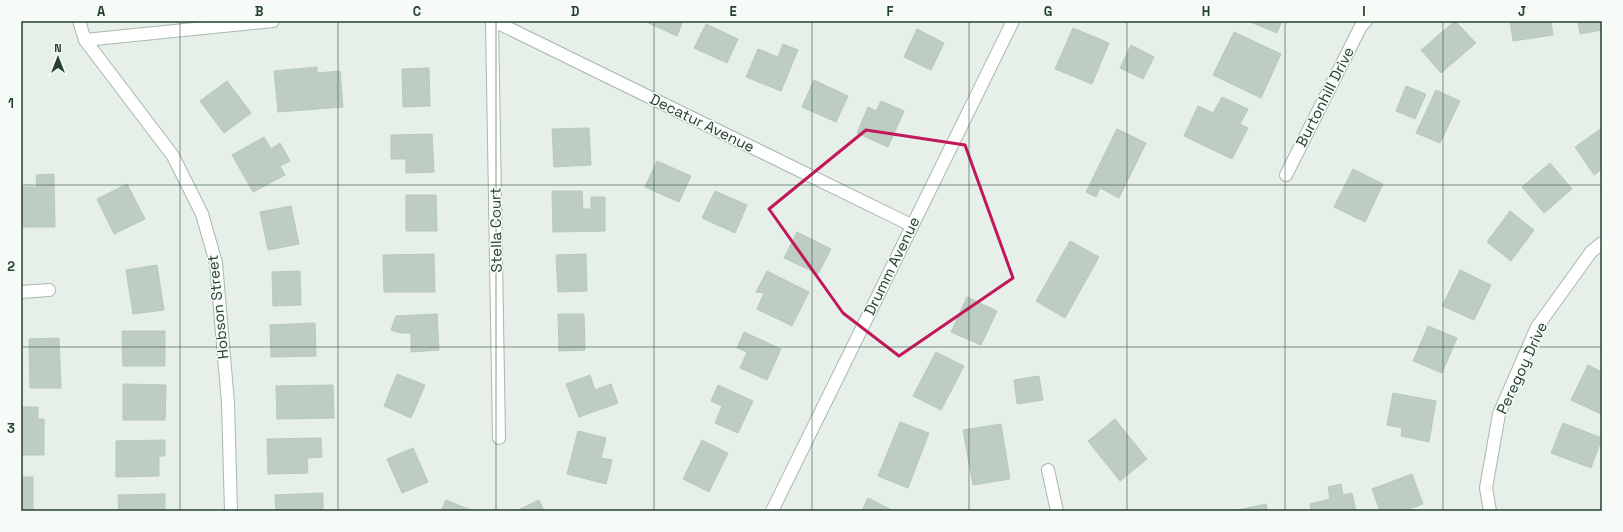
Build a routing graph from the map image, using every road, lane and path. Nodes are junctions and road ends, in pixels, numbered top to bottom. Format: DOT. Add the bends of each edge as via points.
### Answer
graph roads {
  1 [pos="79,21"];
  2 [pos="273,21"];
  3 [pos="493,21"];
  4 [pos="1013,21"];
  5 [pos="1366,21"];
  6 [pos="85,40"];
  7 [pos="1286,174"];
  8 [pos="911,225"];
  9 [pos="1602,243"];
  10 [pos="49,290"];
  11 [pos="21,292"];
  12 [pos="499,438"];
  13 [pos="1048,470"];
  14 [pos="230,511"];
  15 [pos="772,511"];
  16 [pos="1057,511"];
  17 [pos="1490,511"];
  1 -- 6 [label="street, Hobson Street"];
  2 -- 6 [label="street"];
  3 -- 8 [label="street, Decatur Avenue"];
  3 -- 12 [label="street, Stella Court"];
  4 -- 8 [label="street, Drumm Avenue"];
  5 -- 7 [label="street, Burtonhill Drive" via="1361,26"];
  6 -- 14 [label="street, Hobson Street" via="173,156 202,214 216,262 228,403"];
  8 -- 15 [label="street, Drumm Avenue"];
  9 -- 17 [label="street, Peregoy Drive" via="1591,252 1537,327 1499,414 1486,488"];
  10 -- 11 [label="street"];
  13 -- 16 [label="street"];
}
